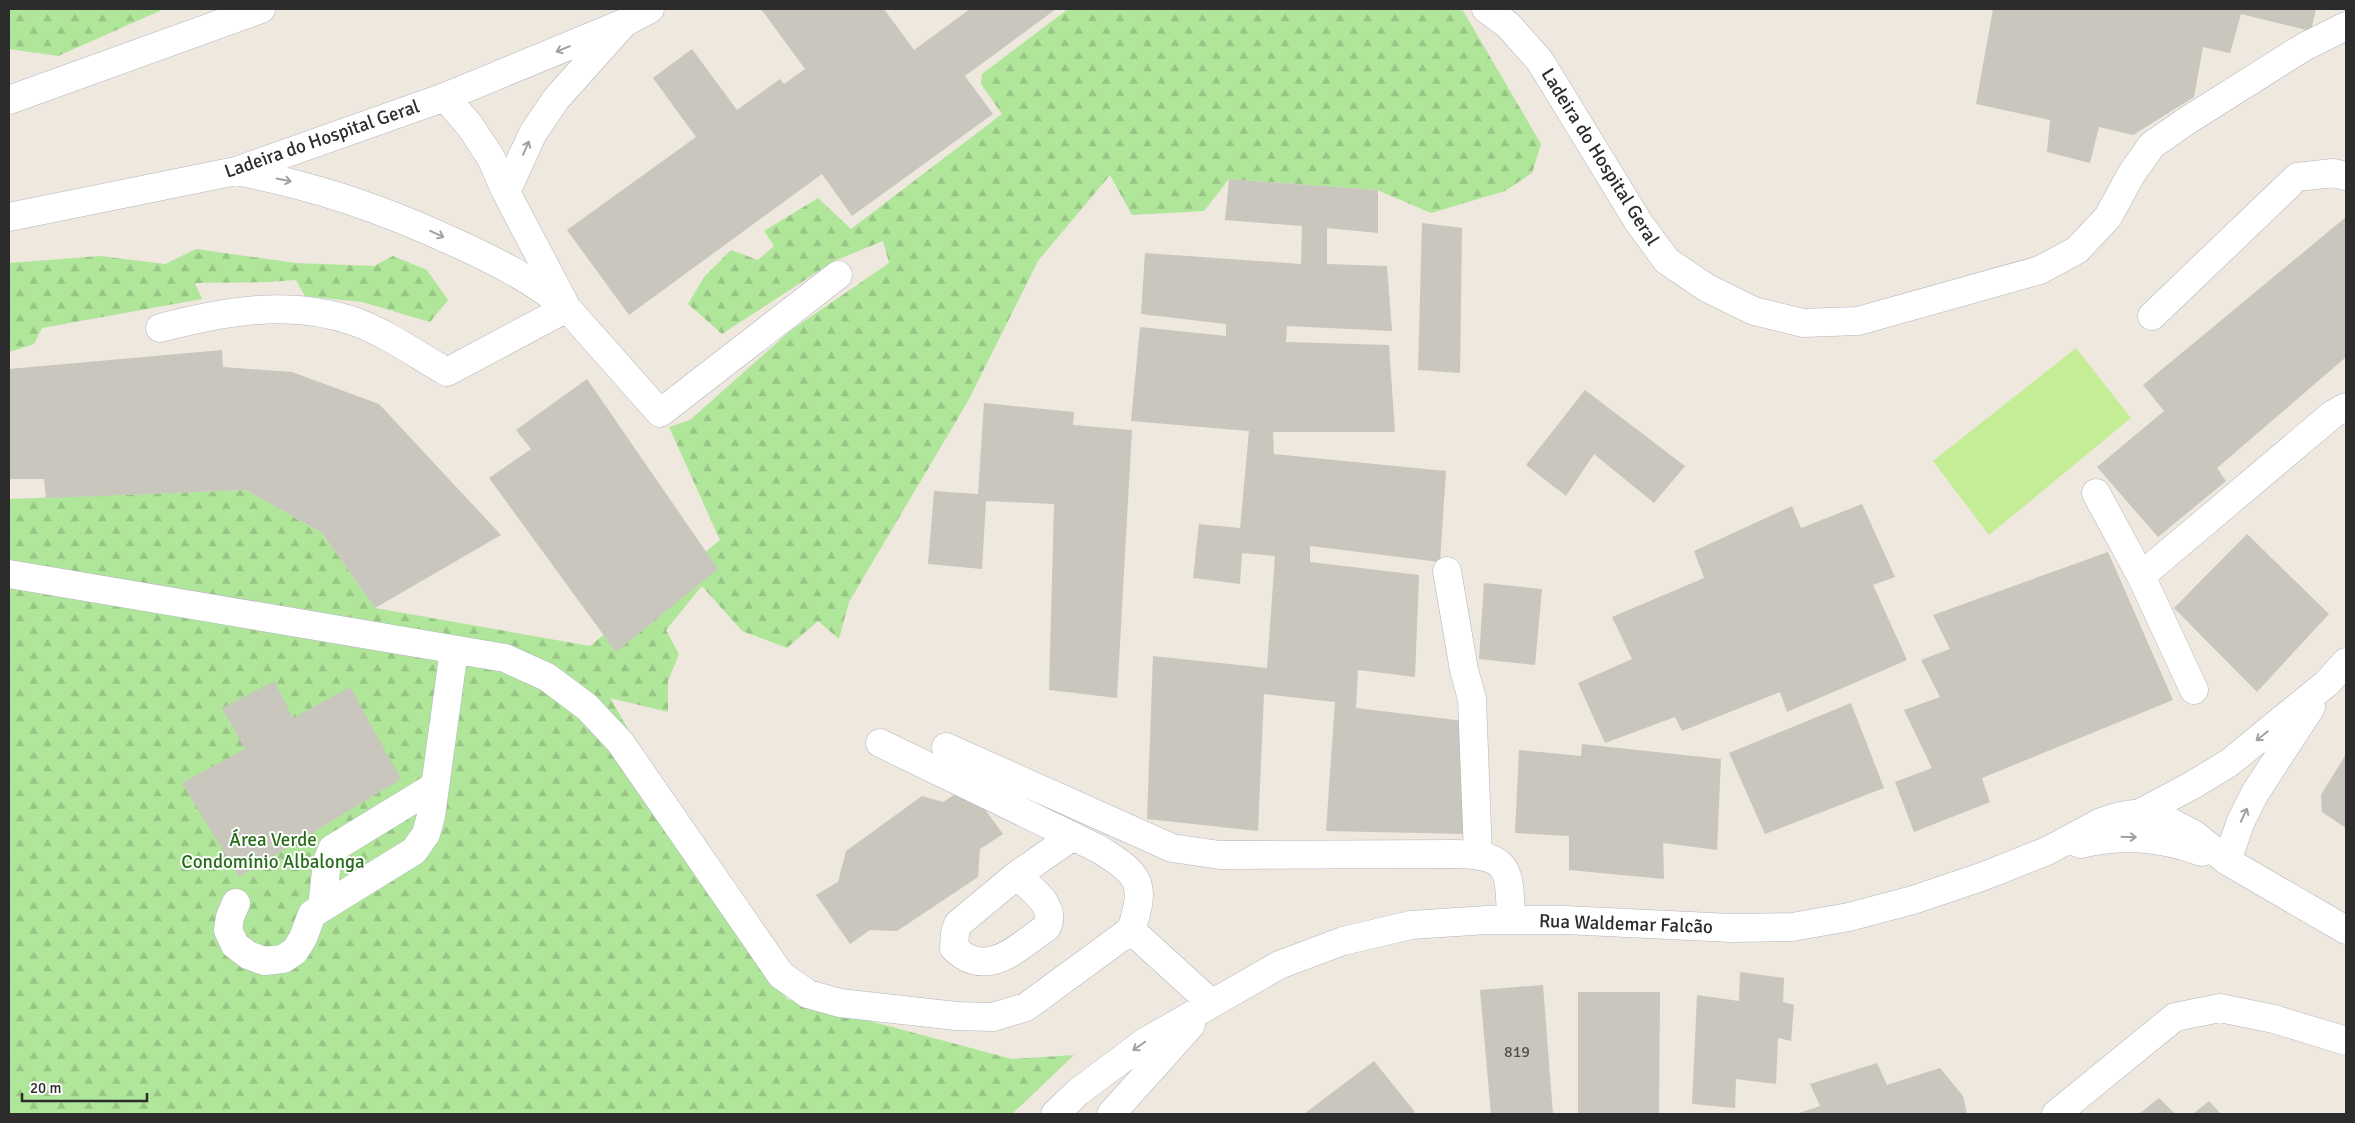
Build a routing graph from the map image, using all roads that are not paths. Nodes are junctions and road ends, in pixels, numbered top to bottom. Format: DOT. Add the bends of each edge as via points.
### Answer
graph roads {
  1 [pos="261,9"];
  2 [pos="650,9"];
  3 [pos="1486,9"];
  4 [pos="624,23"];
  5 [pos="2346,26"];
  6 [pos="445,97"];
  7 [pos="9,100"];
  8 [pos="236,171"];
  9 [pos="2346,176"];
  10 [pos="506,192"];
  11 [pos="9,217"];
  12 [pos="838,275"];
  13 [pos="567,308"];
  14 [pos="2152,316"];
  15 [pos="160,328"];
  16 [pos="2342,417"];
  17 [pos="2096,493"];
  18 [pos="1447,571"];
  19 [pos="9,574"];
  20 [pos="2141,576"];
  21 [pos="454,650"];
  22 [pos="2346,662"];
  23 [pos="2327,683"];
  24 [pos="2194,690"];
  25 [pos="880,743"];
  26 [pos="946,748"];
  27 [pos="435,786"];
  28 [pos="2140,813"];
  29 [pos="1073,836"];
  30 [pos="2047,851"];
  31 [pos="1478,855"];
  32 [pos="2227,861"];
  33 [pos="1017,874"];
  34 [pos="236,903"];
  35 [pos="322,907"];
  36 [pos="1511,920"];
  37 [pos="1131,930"];
  38 [pos="2346,930"];
  39 [pos="1211,1003"];
  40 [pos="2346,1041"];
  41 [pos="1055,1114"];
  42 [pos="1111,1114"];
  43 [pos="2056,1114"];
  1 -- 7 [label="street"];
  2 -- 4 [label="street"];
  3 -- 5 [label="street, Ladeira do Hospital Geral" via="1508,25 1540,61 1639,224 1667,261 1707,288 1754,311 1803,323 1858,320 2040,270 2077,250 2108,217 2152,145 2304,47"];
  4 -- 6 [label="street, Ladeira do Hospital Geral, one-way"];
  10 -- 4 [label="street, one-way" via="533,133 556,99"];
  6 -- 8 [label="street, Ladeira do Hospital Geral"];
  6 -- 10 [label="street" via="491,158"];
  8 -- 11 [label="street, Ladeira do Hospital Geral"];
  8 -- 13 [label="street, one-way" via="307,186 371,206 417,225 514,271"];
  9 -- 14 [label="street" via="2333,173 2297,177"];
  10 -- 13 [label="street"];
  12 -- 13 [label="street" via="660,413"];
  13 -- 15 [label="street" via="446,372 380,333 329,315 255,309 211,315"];
  16 -- 20 [label="street"];
  17 -- 20 [label="street"];
  18 -- 31 [label="street" via="1472,699"];
  19 -- 21 [label="street"];
  20 -- 24 [label="street"];
  21 -- 27 [label="street"];
  21 -- 37 [label="street" via="505,658 547,677 587,707 620,742 781,974 808,994 850,1004 992,1018 1026,1007"];
  22 -- 23 [label="street, Rua Waldemar Falcão"];
  23 -- 28 [label="street, Rua Waldemar Falcão, one-way" via="2229,763"];
  32 -- 23 [label="street, Rua Waldemar Falcão, one-way" via="2254,793"];
  25 -- 29 [label="street"];
  26 -- 31 [label="street" via="1172,848 1220,855"];
  27 -- 35 [label="street" via="426,834 414,851"];
  27 -- 35 [label="street" via="332,849 327,862"];
  28 -- 30 [label="street, Rua Waldemar Falcão" via="2101,822"];
  28 -- 32 [label="street, Rua Waldemar Falcão" via="2169,821 2194,835"];
  29 -- 33 [label="street"];
  29 -- 37 [label="street" via="1125,866 1140,887 1140,905"];
  30 -- 32 [label="street, Rua Waldemar Falcão, one-way" via="2127,836 2182,845"];
  30 -- 36 [label="street, Rua Waldemar Falcão" via="1913,900 1849,917 1792,927"];
  31 -- 36 [label="street" via="1497,862 1507,873"];
  32 -- 38 [label="street"];
  34 -- 35 [label="street" via="228,930 235,945 264,961 283,959 295,951 312,914"];
  36 -- 39 [label="street, Rua Waldemar Falcão" via="1411,925 1342,941 1279,965"];
  37 -- 39 [label="street"];
  39 -- 41 [label="street, Rua Waldemar Falcão, one-way" via="1138,1047 1078,1092"];
  39 -- 42 [label="street, Rua Waldemar Falcão"];
  40 -- 43 [label="street" via="2274,1019 2220,1008 2175,1017"];
}
